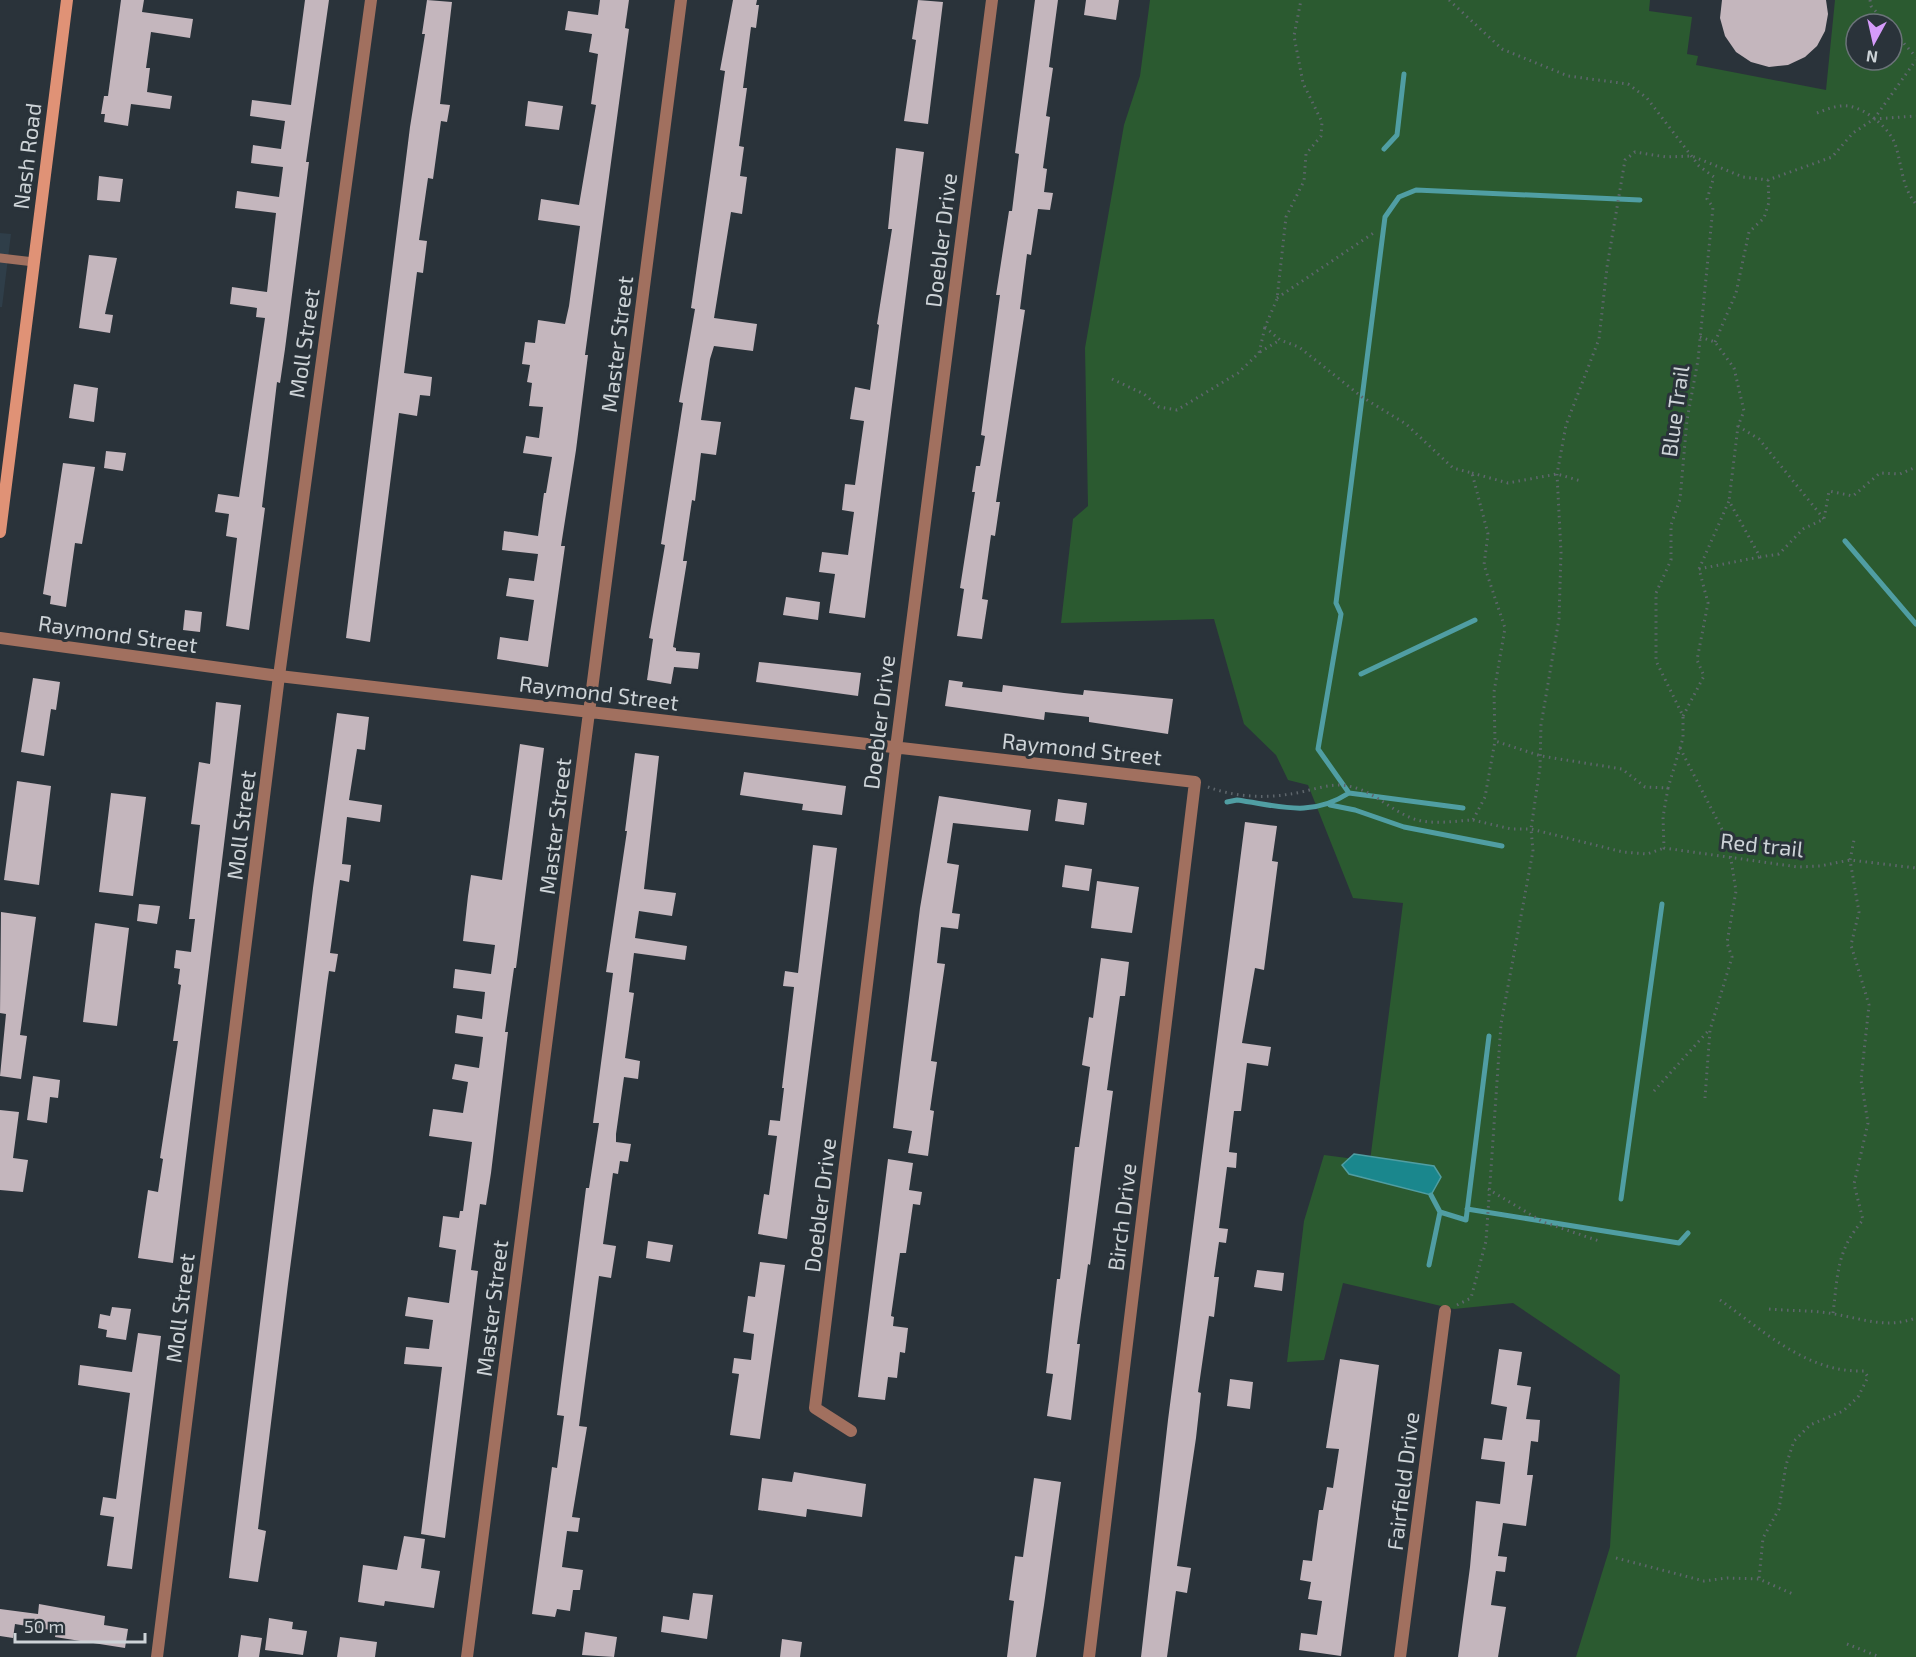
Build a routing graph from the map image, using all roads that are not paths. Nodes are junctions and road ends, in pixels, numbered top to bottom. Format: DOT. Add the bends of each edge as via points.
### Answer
graph roads {
  1 [pos="67,0"];
  2 [pos="371,0"];
  3 [pos="681,0"];
  4 [pos="993,0"];
  5 [pos="0,258"];
  6 [pos="34,262"];
  7 [pos="3,490"];
  8 [pos="0,532"];
  9 [pos="0,638"];
  10 [pos="279,676"];
  11 [pos="590,712"];
  12 [pos="896,748"];
  13 [pos="1195,782"];
  14 [pos="1445,1311"];
  15 [pos="851,1431"];
  16 [pos="157,1657"];
  17 [pos="467,1657"];
  18 [pos="1089,1657"];
  19 [pos="1400,1657"];
  1 -- 6 [label="main road, Nash Road"];
  2 -- 10 [label="street, Moll Street"];
  3 -- 11 [label="street, Master Street"];
  4 -- 12 [label="street, Doebler Drive"];
  5 -- 6 [label="lane"];
  6 -- 7 [label="main road, Nash Road"];
  7 -- 8 [label="main road, Nash Road"];
  9 -- 10 [label="street, Raymond Street"];
  10 -- 11 [label="street, Raymond Street"];
  10 -- 16 [label="street, Moll Street"];
  11 -- 12 [label="street, Raymond Street"];
  11 -- 17 [label="street, Master Street"];
  12 -- 13 [label="street, Raymond Street"];
  12 -- 15 [label="street, Doebler Drive" via="815,1408"];
  13 -- 18 [label="street, Birch Drive"];
  14 -- 19 [label="street, Fairfield Drive"];
}
